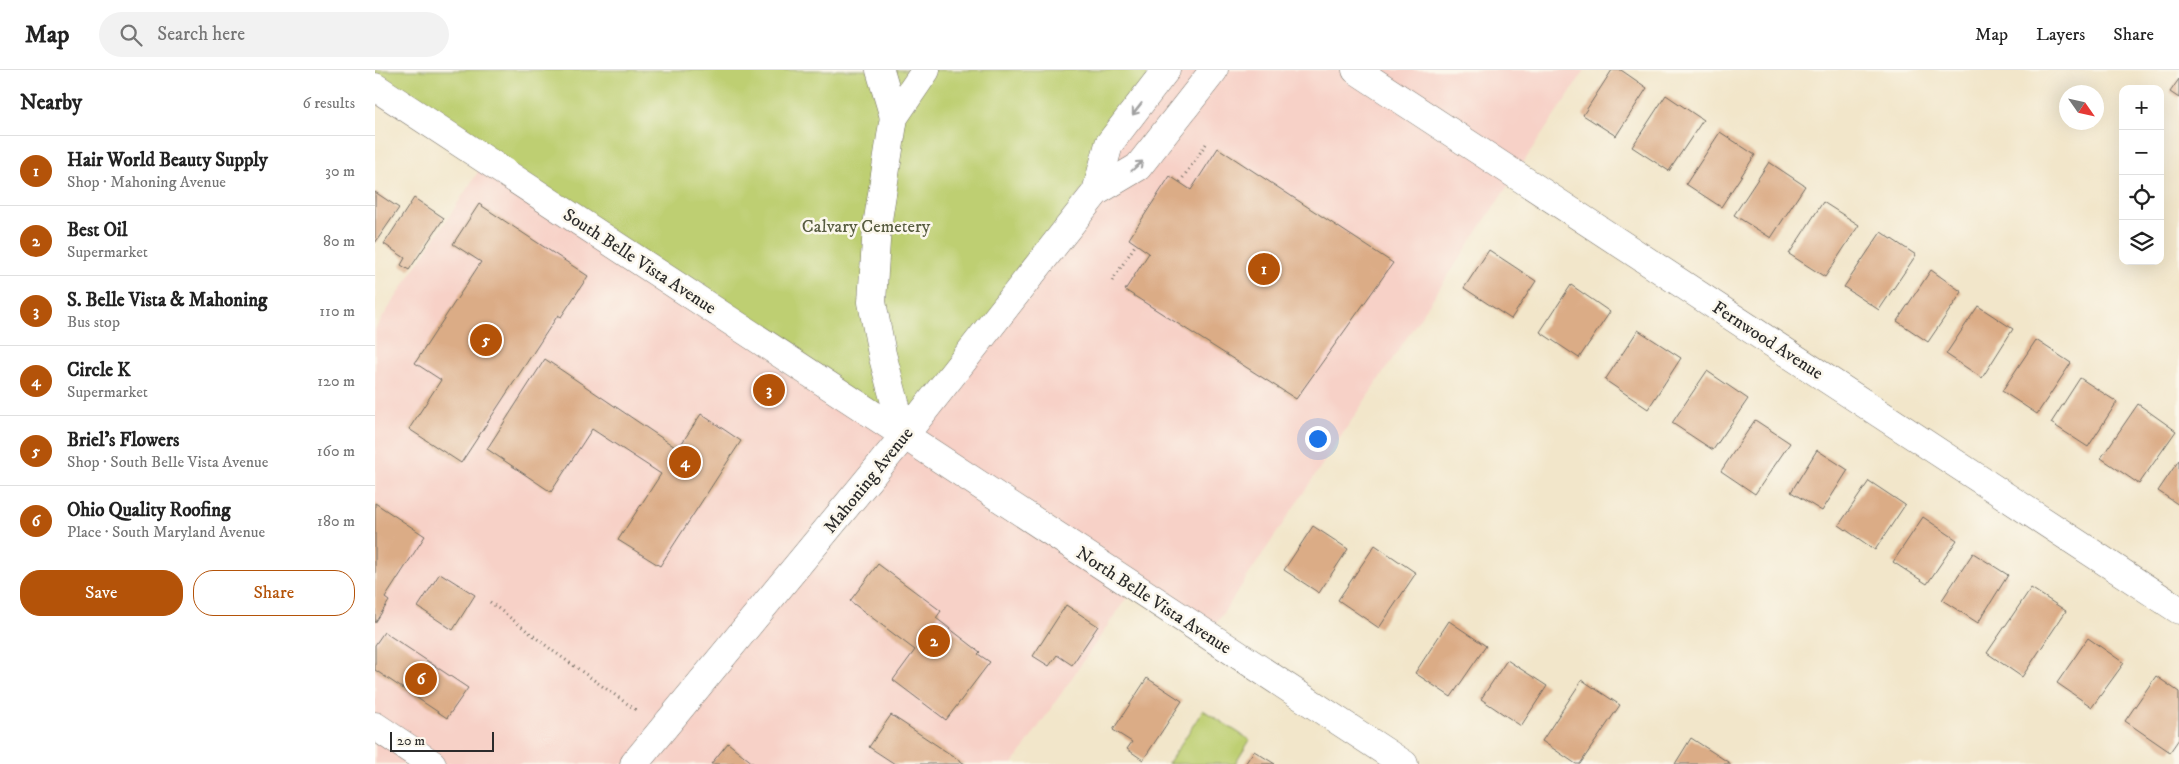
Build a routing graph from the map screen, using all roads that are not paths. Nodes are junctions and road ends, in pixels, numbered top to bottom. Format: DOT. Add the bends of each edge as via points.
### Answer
graph roads {
  1 [pos="880,70"];
  2 [pos="888,70"];
  3 [pos="926,70"];
  4 [pos="1166,70"];
  5 [pos="1214,70"];
  6 [pos="1356,70"];
  7 [pos="375,87"];
  8 [pos="894,117"];
  9 [pos="1095,192"];
  10 [pos="905,436"];
  11 [pos="2179,610"];
  12 [pos="375,726"];
  13 [pos="432,764"];
  14 [pos="634,764"];
  15 [pos="1404,764"];
  1 -- 8 [label="street"];
  2 -- 8 [label="street"];
  3 -- 8 [label="street"];
  4 -- 9 [label="street, Mahoning Avenue, one-way" via="1109,144"];
  9 -- 5 [label="street, Mahoning Avenue, one-way" via="1138,167"];
  6 -- 11 [label="street, Fernwood Avenue"];
  7 -- 10 [label="street, South Belle Vista Avenue"];
  8 -- 10 [label="street" via="877,226 873,302 882,354"];
  9 -- 10 [label="street, Mahoning Avenue"];
  10 -- 14 [label="street, Mahoning Avenue"];
  10 -- 15 [label="street, North Belle Vista Avenue"];
  12 -- 13 [label="street"];
}
